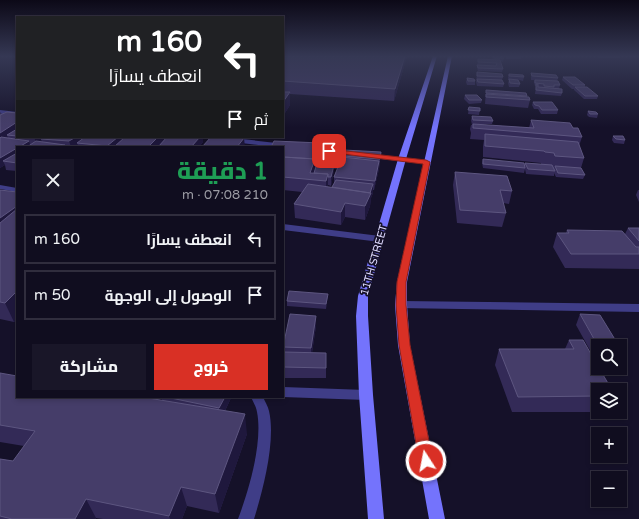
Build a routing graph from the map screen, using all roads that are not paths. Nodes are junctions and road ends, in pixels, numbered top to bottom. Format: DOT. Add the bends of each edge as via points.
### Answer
graph roads {
  1 [pos="427,80"];
  2 [pos="445,80"];
  3 [pos="0,112"];
  4 [pos="16,114"];
  5 [pos="213,138"];
  6 [pos="254,145"];
  7 [pos="269,146"];
  8 [pos="284,147"];
  9 [pos="402,159"];
  10 [pos="426,162"];
  11 [pos="0,187"];
  12 [pos="16,190"];
  13 [pos="284,227"];
  14 [pos="380,239"];
  15 [pos="401,305"];
  16 [pos="639,308"];
  17 [pos="284,392"];
  18 [pos="366,395"];
  19 [pos="257,398"];
  20 [pos="246,519"];
  21 [pos="376,519"];
  22 [pos="438,519"];
  1 -- 9 [label="street, 11TH STREET"];
  2 -- 10 [label="street"];
  3 -- 4 [label="street"];
  5 -- 6 [label="street"];
  6 -- 7 [label="street"];
  8 -- 9 [label="street"];
  9 -- 10 [label="street"];
  9 -- 14 [label="street, 11TH STREET"];
  10 -- 15 [label="street" via="402,282"];
  11 -- 12 [label="street"];
  13 -- 14 [label="street"];
  14 -- 18 [label="street, 11TH STREET" via="363,296"];
  15 -- 16 [label="street"];
  15 -- 22 [label="street" via="404,345"];
  17 -- 18 [label="lane"];
  18 -- 21 [label="street, 11TH STREET"];
  19 -- 20 [label="lane" via="263,412 264,438 252,503"];
}
